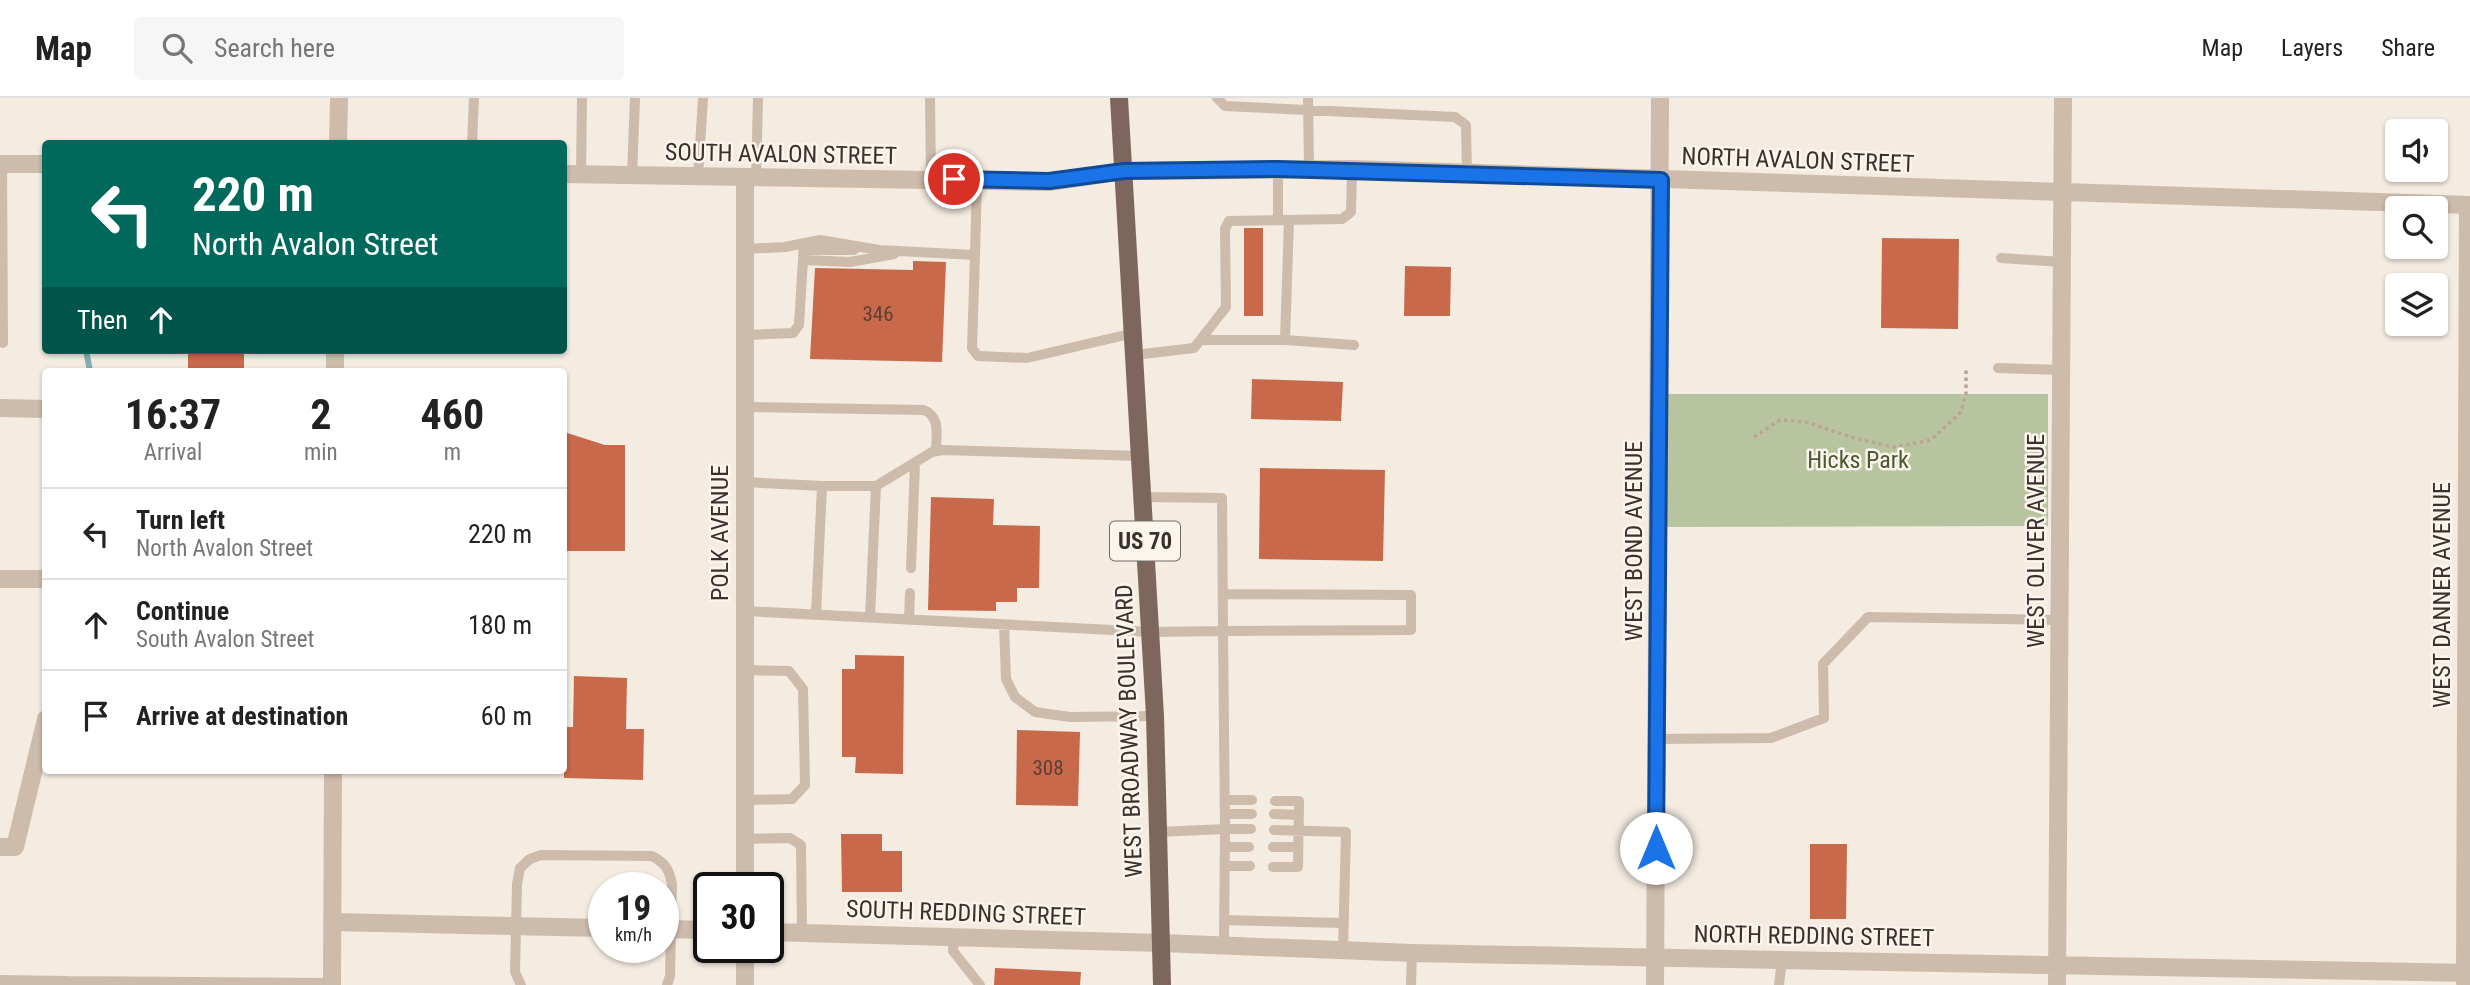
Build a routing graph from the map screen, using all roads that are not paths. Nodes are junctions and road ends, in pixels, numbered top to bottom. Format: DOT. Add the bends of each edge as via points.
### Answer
graph roads {
  1 [pos="339,98"];
  2 [pos="474,98"];
  3 [pos="582,98"];
  4 [pos="635,98"];
  5 [pos="703,98"];
  6 [pos="758,98"];
  7 [pos="930,98"];
  8 [pos="1119,98"];
  9 [pos="1217,98"];
  10 [pos="1308,98"];
  11 [pos="1660,98"];
  12 [pos="2063,98"];
  13 [pos="1308,110"];
  14 [pos="338,140"];
  15 [pos="472,140"];
  16 [pos="1,163"];
  17 [pos="42,164"];
  18 [pos="1278,169"];
  19 [pos="1309,169"];
  20 [pos="1352,169"];
  21 [pos="1124,171"];
  22 [pos="1467,174"];
  23 [pos="572,175"];
  24 [pos="632,177"];
  25 [pos="698,177"];
  26 [pos="750,178"];
  27 [pos="977,179"];
  28 [pos="931,180"];
  29 [pos="1661,180"];
  30 [pos="2062,194"];
  31 [pos="2469,205"];
  32 [pos="1283,220"];
  33 [pos="745,249"];
  34 [pos="879,250"];
  35 [pos="804,251"];
  36 [pos="905,251"];
  37 [pos="975,255"];
  38 [pos="2001,258"];
  39 [pos="2062,262"];
  40 [pos="1134,333"];
  41 [pos="745,335"];
  42 [pos="1201,340"];
  43 [pos="1284,340"];
  44 [pos="3,343"];
  45 [pos="1354,345"];
  46 [pos="1135,355"];
  47 [pos="1998,368"];
  48 [pos="2061,370"];
  49 [pos="745,407"];
  50 [pos="0,408"];
  51 [pos="42,409"];
  52 [pos="936,451"];
  53 [pos="1140,456"];
  54 [pos="915,463"];
  55 [pos="745,482"];
  56 [pos="822,486"];
  57 [pos="876,486"];
  58 [pos="1142,497"];
  59 [pos="911,568"];
  60 [pos="0,579"];
  61 [pos="42,579"];
  62 [pos="910,593"];
  63 [pos="1223,594"];
  64 [pos="745,611"];
  65 [pos="816,614"];
  66 [pos="870,617"];
  67 [pos="909,619"];
  68 [pos="2060,620"];
  69 [pos="1004,624"];
  70 [pos="1223,631"];
  71 [pos="1151,632"];
  72 [pos="744,670"];
  73 [pos="1155,716"];
  74 [pos="42,732"];
  75 [pos="1657,739"];
  76 [pos="333,774"];
  77 [pos="745,800"];
  78 [pos="1225,800"];
  79 [pos="1252,800"];
  80 [pos="1275,801"];
  81 [pos="1224,814"];
  82 [pos="1252,814"];
  83 [pos="1274,814"];
  84 [pos="1299,815"];
  85 [pos="1225,829"];
  86 [pos="1251,830"];
  87 [pos="1274,830"];
  88 [pos="1299,830"];
  89 [pos="1158,832"];
  90 [pos="745,839"];
  91 [pos="8,847"];
  92 [pos="1225,847"];
  93 [pos="1249,847"];
  94 [pos="1273,847"];
  95 [pos="1298,847"];
  96 [pos="1225,866"];
  97 [pos="1250,866"];
  98 [pos="1273,867"];
  99 [pos="670,872"];
  100 [pos="745,872"];
  101 [pos="1224,920"];
  102 [pos="332,922"];
  103 [pos="1343,923"];
  104 [pos="516,926"];
  105 [pos="588,928"];
  106 [pos="784,932"];
  107 [pos="802,933"];
  108 [pos="954,937"];
  109 [pos="1162,943"];
  110 [pos="1224,945"];
  111 [pos="1343,950"];
  112 [pos="1412,953"];
  113 [pos="1655,958"];
  114 [pos="1782,960"];
  115 [pos="669,963"];
  116 [pos="745,963"];
  117 [pos="2057,964"];
  118 [pos="2466,977"];
  119 [pos="0,980"];
  120 [pos="67,983"];
  121 [pos="244,983"];
  122 [pos="332,984"];
  123 [pos="521,985"];
  124 [pos="667,985"];
  125 [pos="745,985"];
  126 [pos="980,985"];
  127 [pos="1162,985"];
  128 [pos="1411,985"];
  129 [pos="1655,985"];
  130 [pos="1779,985"];
  131 [pos="2057,985"];
  1 -- 14 [label="street"];
  2 -- 15 [label="lane"];
  3 -- 23 [label="lane"];
  4 -- 24 [label="lane"];
  5 -- 25 [label="lane"];
  6 -- 26 [label="lane"];
  7 -- 28 [label="lane"];
  8 -- 21 [label="main road, WEST BROADWAY BOULEVARD / US 70"];
  9 -- 13 [label="lane" via="1224,106"];
  10 -- 13 [label="lane"];
  11 -- 29 [label="street, WEST BOND AVENUE"];
  12 -- 30 [label="street, WEST OLIVER AVENUE"];
  13 -- 19 [label="lane"];
  13 -- 22 [label="lane" via="1454,117 1466,125"];
  16 -- 17 [label="street"];
  16 -- 44 [label="lane"];
  18 -- 19 [label="street, NORTH AVALON STREET"];
  18 -- 21 [label="street, NORTH AVALON STREET"];
  18 -- 32 [label="lane"];
  19 -- 20 [label="street, NORTH AVALON STREET"];
  20 -- 22 [label="street, NORTH AVALON STREET"];
  20 -- 32 [label="lane" via="1352,212 1342,219"];
  21 -- 27 [label="street, SOUTH AVALON STREET" via="1049,181"];
  21 -- 40 [label="main road, WEST BROADWAY BOULEVARD / US 70"];
  22 -- 29 [label="street, NORTH AVALON STREET"];
  23 -- 24 [label="street, SOUTH AVALON STREET"];
  24 -- 25 [label="street, SOUTH AVALON STREET"];
  25 -- 26 [label="street, SOUTH AVALON STREET"];
  26 -- 28 [label="street, SOUTH AVALON STREET"];
  26 -- 33 [label="street, POLK AVENUE"];
  27 -- 28 [label="street, SOUTH AVALON STREET"];
  27 -- 37 [label="lane"];
  29 -- 30 [label="street, NORTH AVALON STREET"];
  29 -- 75 [label="street, WEST BOND AVENUE"];
  30 -- 31 [label="street, NORTH AVALON STREET"];
  30 -- 39 [label="street, WEST OLIVER AVENUE"];
  31 -- 118 [label="street, WEST DANNER AVENUE"];
  32 -- 42 [label="lane" via="1229,220 1225,229 1226,307"];
  32 -- 43 [label="lane"];
  33 -- 35 [label="lane"];
  33 -- 41 [label="street, POLK AVENUE"];
  34 -- 35 [label="lane"];
  34 -- 35 [label="lane" via="820,240"];
  34 -- 36 [label="lane"];
  35 -- 36 [label="lane" via="850,262"];
  35 -- 41 [label="lane" via="799,325 793,333"];
  36 -- 37 [label="lane"];
  37 -- 40 [label="lane" via="972,348 978,356 1027,358"];
  38 -- 39 [label="lane"];
  39 -- 48 [label="street, WEST OLIVER AVENUE"];
  40 -- 46 [label="main road, WEST BROADWAY BOULEVARD / US 70"];
  41 -- 49 [label="street, POLK AVENUE"];
  42 -- 43 [label="lane"];
  42 -- 46 [label="lane" via="1194,348"];
  43 -- 45 [label="lane"];
  46 -- 53 [label="main road, WEST BROADWAY BOULEVARD / US 70"];
  47 -- 48 [label="lane"];
  48 -- 68 [label="street, WEST OLIVER AVENUE"];
  49 -- 52 [label="lane" via="923,410 936,422"];
  49 -- 55 [label="street, POLK AVENUE"];
  50 -- 51 [label="street"];
  52 -- 53 [label="lane"];
  52 -- 54 [label="lane"];
  53 -- 58 [label="main road, WEST BROADWAY BOULEVARD / US 70"];
  54 -- 57 [label="lane"];
  54 -- 59 [label="lane"];
  55 -- 56 [label="lane"];
  55 -- 64 [label="street, POLK AVENUE"];
  56 -- 57 [label="lane"];
  56 -- 65 [label="lane"];
  57 -- 66 [label="lane"];
  58 -- 63 [label="lane" via="1222,498"];
  58 -- 71 [label="main road, WEST BROADWAY BOULEVARD / US 70"];
  60 -- 61 [label="street"];
  62 -- 67 [label="lane"];
  63 -- 70 [label="lane"];
  63 -- 70 [label="lane" via="1411,595 1411,630"];
  64 -- 65 [label="lane"];
  64 -- 72 [label="street, POLK AVENUE"];
  65 -- 66 [label="lane"];
  66 -- 67 [label="lane"];
  67 -- 69 [label="lane"];
  68 -- 75 [label="lane" via="1868,617 1824,664 1824,718 1771,738"];
  68 -- 117 [label="street, WEST OLIVER AVENUE"];
  69 -- 71 [label="lane"];
  69 -- 73 [label="lane" via="1006,679 1015,697 1035,712 1070,717"];
  70 -- 71 [label="lane"];
  70 -- 78 [label="lane"];
  71 -- 73 [label="main road, WEST BROADWAY BOULEVARD / US 70"];
  72 -- 77 [label="street, POLK AVENUE"];
  72 -- 77 [label="lane" via="789,671 803,688 805,785 792,799"];
  73 -- 89 [label="main road, WEST BROADWAY BOULEVARD / US 70"];
  74 -- 91 [label="street"];
  75 -- 113 [label="street, WEST BOND AVENUE"];
  76 -- 102 [label="street"];
  77 -- 90 [label="street, POLK AVENUE"];
  78 -- 79 [label="lane"];
  78 -- 81 [label="lane"];
  80 -- 84 [label="lane" via="1299,801"];
  81 -- 82 [label="lane"];
  81 -- 85 [label="lane"];
  83 -- 84 [label="lane"];
  84 -- 88 [label="lane"];
  85 -- 86 [label="lane"];
  85 -- 89 [label="lane"];
  85 -- 92 [label="lane"];
  87 -- 88 [label="lane"];
  88 -- 95 [label="lane"];
  88 -- 103 [label="lane" via="1346,832"];
  89 -- 109 [label="main road, WEST BROADWAY BOULEVARD / US 70"];
  90 -- 100 [label="street, POLK AVENUE"];
  90 -- 107 [label="lane" via="790,838 801,845"];
  92 -- 93 [label="lane"];
  92 -- 96 [label="lane"];
  94 -- 95 [label="lane"];
  95 -- 98 [label="lane" via="1298,867"];
  96 -- 97 [label="lane"];
  96 -- 101 [label="lane"];
  99 -- 104 [label="lane" via="652,856 541,855 520,868"];
  101 -- 103 [label="lane"];
  101 -- 110 [label="lane"];
  102 -- 104 [label="street"];
  102 -- 122 [label="street"];
  103 -- 111 [label="lane"];
  104 -- 105 [label="street"];
  104 -- 123 [label="lane" via="515,972"];
  106 -- 107 [label="street, SOUTH REDDING STREET"];
  107 -- 108 [label="street, SOUTH REDDING STREET"];
  108 -- 109 [label="street, SOUTH REDDING STREET"];
  108 -- 126 [label="lane" via="953,951"];
  109 -- 110 [label="street, NORTH REDDING STREET"];
  109 -- 127 [label="main road, WEST BROADWAY BOULEVARD / US 70"];
  110 -- 111 [label="street, NORTH REDDING STREET"];
  111 -- 112 [label="street, NORTH REDDING STREET"];
  112 -- 113 [label="street, NORTH REDDING STREET"];
  112 -- 128 [label="lane"];
  113 -- 114 [label="street, NORTH REDDING STREET"];
  113 -- 129 [label="street, WEST BOND AVENUE"];
  114 -- 117 [label="street, NORTH REDDING STREET"];
  114 -- 130 [label="lane"];
  115 -- 124 [label="lane"];
  116 -- 125 [label="street"];
  117 -- 118 [label="street, NORTH REDDING STREET"];
  117 -- 131 [label="street, WEST OLIVER AVENUE"];
  119 -- 120 [label="lane"];
  120 -- 121 [label="lane"];
  121 -- 122 [label="lane"];
}
